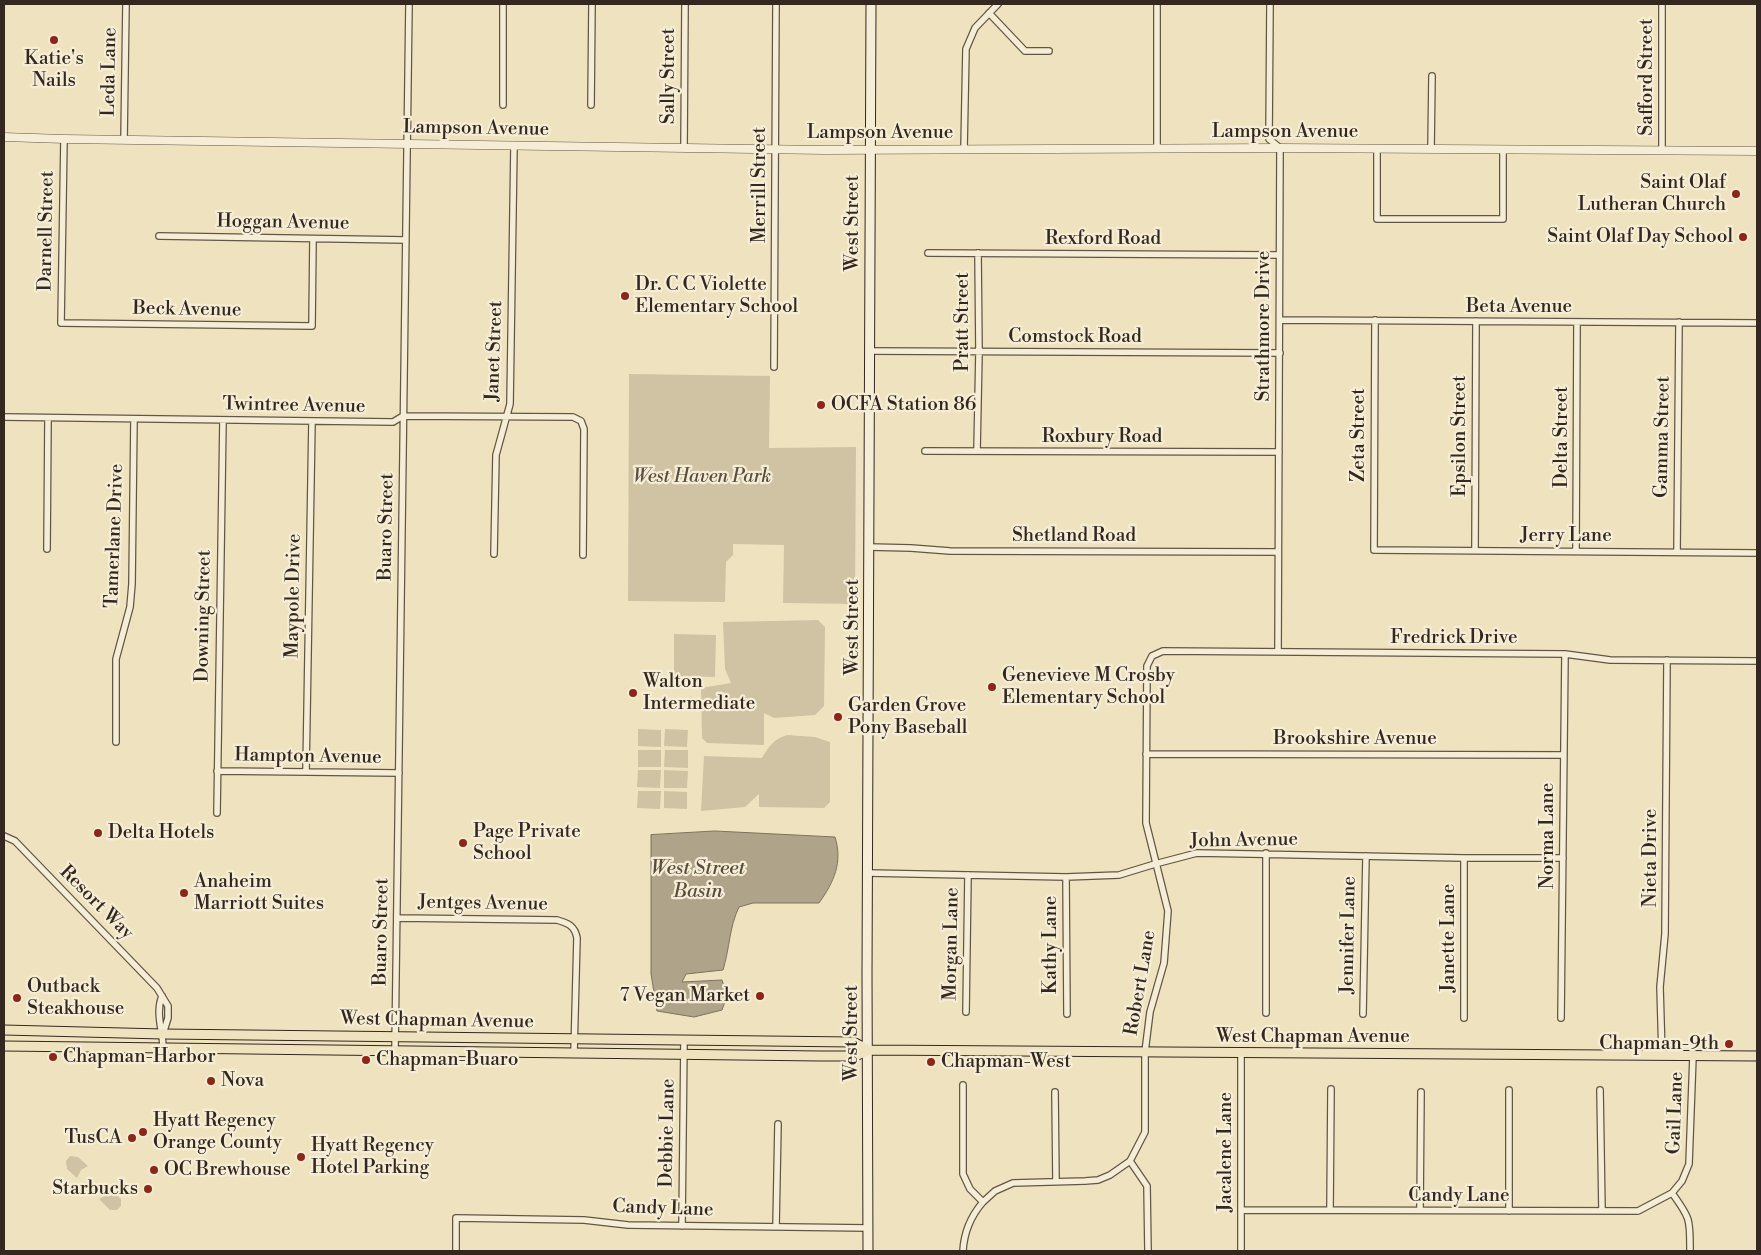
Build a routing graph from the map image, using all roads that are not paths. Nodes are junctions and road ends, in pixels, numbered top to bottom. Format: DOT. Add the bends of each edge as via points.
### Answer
graph roads {
  1 [pos="126,4"];
  2 [pos="409,4"];
  3 [pos="503,4"];
  4 [pos="592,4"];
  5 [pos="685,4"];
  6 [pos="776,4"];
  7 [pos="871,4"];
  8 [pos="998,4"];
  9 [pos="1157,4"];
  10 [pos="1270,4"];
  11 [pos="1662,4"];
  12 [pos="988,13"];
  13 [pos="1049,51"];
  14 [pos="1432,76"];
  15 [pos="503,105"];
  16 [pos="591,105"];
  17 [pos="4,136"];
  18 [pos="64,139"];
  19 [pos="124,140"];
  20 [pos="407,144"];
  21 [pos="514,146"];
  22 [pos="684,148"];
  23 [pos="1280,148"];
  24 [pos="964,149"];
  25 [pos="1156,149"];
  26 [pos="1377,149"];
  27 [pos="1432,149"];
  28 [pos="775,150"];
  29 [pos="870,150"];
  30 [pos="1503,150"];
  31 [pos="1662,150"];
  32 [pos="1757,151"];
  33 [pos="159,236"];
  34 [pos="313,239"];
  35 [pos="406,240"];
  36 [pos="928,253"];
  37 [pos="978,253"];
  38 [pos="1279,255"];
  39 [pos="1280,320"];
  40 [pos="1375,320"];
  41 [pos="1476,321"];
  42 [pos="1577,322"];
  43 [pos="1679,322"];
  44 [pos="1757,322"];
  45 [pos="61,323"];
  46 [pos="870,351"];
  47 [pos="980,352"];
  48 [pos="1280,353"];
  49 [pos="774,367"];
  50 [pos="403,416"];
  51 [pos="507,416"];
  52 [pos="4,417"];
  53 [pos="48,418"];
  54 [pos="134,419"];
  55 [pos="222,420"];
  56 [pos="312,421"];
  57 [pos="925,451"];
  58 [pos="977,452"];
  59 [pos="1279,452"];
  60 [pos="870,547"];
  61 [pos="46,549"];
  62 [pos="1374,550"];
  63 [pos="1475,550"];
  64 [pos="1576,551"];
  65 [pos="1278,552"];
  66 [pos="1677,552"];
  67 [pos="1757,553"];
  68 [pos="494,554"];
  69 [pos="582,554"];
  70 [pos="1278,652"];
  71 [pos="1565,654"];
  72 [pos="1152,656"];
  73 [pos="1666,660"];
  74 [pos="1757,661"];
  75 [pos="116,742"];
  76 [pos="1146,754"];
  77 [pos="1564,754"];
  78 [pos="217,771"];
  79 [pos="306,771"];
  80 [pos="399,773"];
  81 [pos="217,813"];
  82 [pos="4,836"];
  83 [pos="1266,854"];
  84 [pos="1366,856"];
  85 [pos="1464,858"];
  86 [pos="1563,858"];
  87 [pos="1155,864"];
  88 [pos="868,872"];
  89 [pos="968,875"];
  90 [pos="1066,877"];
  91 [pos="397,918"];
  92 [pos="162,996"];
  93 [pos="966,1012"];
  94 [pos="1266,1013"];
  95 [pos="1067,1014"];
  96 [pos="1363,1014"];
  97 [pos="1464,1018"];
  98 [pos="1561,1018"];
  99 [pos="4,1030"];
  100 [pos="163,1034"];
  101 [pos="396,1037"];
  102 [pos="575,1039"];
  103 [pos="684,1041"];
  104 [pos="4,1046"];
  105 [pos="163,1048"];
  106 [pos="395,1050"];
  107 [pos="869,1050"];
  108 [pos="1145,1052"];
  109 [pos="574,1053"];
  110 [pos="1241,1053"];
  111 [pos="684,1055"];
  112 [pos="1662,1055"];
  113 [pos="1693,1056"];
  114 [pos="1757,1056"];
  115 [pos="963,1085"];
  116 [pos="1331,1089"];
  117 [pos="1509,1090"];
  118 [pos="1600,1090"];
  119 [pos="1055,1092"];
  120 [pos="1422,1092"];
  121 [pos="778,1124"];
  122 [pos="1130,1161"];
  123 [pos="1056,1182"];
  124 [pos="1672,1193"];
  125 [pos="983,1202"];
  126 [pos="1241,1210"];
  127 [pos="1330,1210"];
  128 [pos="1420,1210"];
  129 [pos="1508,1211"];
  130 [pos="1602,1211"];
  131 [pos="682,1226"];
  132 [pos="776,1227"];
  133 [pos="868,1228"];
  134 [pos="456,1251"];
  135 [pos="868,1251"];
  136 [pos="963,1251"];
  137 [pos="1148,1251"];
  138 [pos="1240,1251"];
  139 [pos="1690,1251"];
  1 -- 19 [label="street, Leda Lane"];
  2 -- 20 [label="street, Buaro Street"];
  3 -- 15 [label="street"];
  4 -- 16 [label="street"];
  5 -- 22 [label="street, Sally Street"];
  6 -- 28 [label="street, Merrill Street"];
  7 -- 29 [label="main road, West Street"];
  8 -- 12 [label="street"];
  9 -- 25 [label="street"];
  10 -- 23 [label="street, Strathmore Drive" via="1269,138"];
  11 -- 31 [label="street, Safford Street"];
  12 -- 13 [label="street" via="1026,51"];
  12 -- 24 [label="street" via="966,49"];
  14 -- 27 [label="street"];
  17 -- 18 [label="street, Lampson Avenue"];
  18 -- 19 [label="street, Lampson Avenue"];
  18 -- 45 [label="street, Darnell Street"];
  19 -- 20 [label="street, Lampson Avenue"];
  20 -- 21 [label="street, Lampson Avenue"];
  20 -- 35 [label="street, Buaro Street"];
  21 -- 22 [label="street, Lampson Avenue"];
  21 -- 51 [label="street, Janet Street" via="510,404"];
  22 -- 28 [label="street, Lampson Avenue"];
  23 -- 25 [label="street, Lampson Avenue"];
  23 -- 26 [label="street, Lampson Avenue"];
  23 -- 38 [label="street, Strathmore Drive"];
  24 -- 25 [label="street, Lampson Avenue"];
  24 -- 29 [label="street, Lampson Avenue"];
  26 -- 27 [label="street, Lampson Avenue"];
  26 -- 30 [label="street" via="1377,219 1503,219"];
  27 -- 30 [label="street, Lampson Avenue"];
  28 -- 29 [label="street, Lampson Avenue"];
  28 -- 49 [label="street, Merrill Street"];
  29 -- 46 [label="main road, West Street"];
  30 -- 31 [label="street, Lampson Avenue"];
  31 -- 32 [label="street, Lampson Avenue"];
  33 -- 34 [label="street, Hoggan Avenue"];
  34 -- 35 [label="street, Hoggan Avenue"];
  34 -- 45 [label="street, Beck Avenue" via="312,326"];
  35 -- 50 [label="street, Buaro Street"];
  36 -- 37 [label="street, Rexford Road"];
  37 -- 38 [label="street, Rexford Road"];
  37 -- 47 [label="street, Pratt Street"];
  38 -- 39 [label="street, Strathmore Drive"];
  39 -- 40 [label="street, Beta Avenue"];
  39 -- 48 [label="street, Strathmore Drive"];
  40 -- 41 [label="street, Beta Avenue"];
  40 -- 62 [label="street, Zeta Street"];
  41 -- 42 [label="street, Beta Avenue"];
  41 -- 63 [label="street, Epsilon Street"];
  42 -- 43 [label="street, Beta Avenue"];
  42 -- 64 [label="street, Delta Street"];
  43 -- 44 [label="street, Beta Avenue"];
  43 -- 66 [label="street, Gamma Street"];
  46 -- 47 [label="street, Comstock Road"];
  46 -- 60 [label="main road, West Street"];
  47 -- 48 [label="street, Comstock Road"];
  47 -- 58 [label="street, Pratt Street"];
  48 -- 59 [label="street, Strathmore Drive"];
  50 -- 51 [label="street, Twintree Avenue"];
  50 -- 56 [label="street, Twintree Avenue" via="393,422"];
  50 -- 80 [label="street, Buaro Street"];
  51 -- 68 [label="street, Janet Street" via="496,455"];
  51 -- 69 [label="street, Twintree Avenue" via="573,417 581,421 584,429"];
  52 -- 53 [label="street, Twintree Avenue"];
  53 -- 54 [label="street, Twintree Avenue"];
  53 -- 61 [label="street"];
  54 -- 55 [label="street, Twintree Avenue"];
  54 -- 75 [label="street, Tamerlane Drive" via="132,584 130,607 116,659"];
  55 -- 56 [label="street, Twintree Avenue"];
  55 -- 78 [label="street, Downing Street"];
  56 -- 79 [label="street, Maypole Drive"];
  57 -- 58 [label="street, Roxbury Road"];
  58 -- 59 [label="street, Roxbury Road"];
  59 -- 65 [label="street, Strathmore Drive"];
  60 -- 65 [label="street, Shetland Road" via="950,551"];
  60 -- 88 [label="main road, West Street"];
  62 -- 63 [label="street, Jerry Lane"];
  63 -- 64 [label="street, Jerry Lane"];
  64 -- 66 [label="street, Jerry Lane"];
  65 -- 70 [label="street, Strathmore Drive"];
  66 -- 67 [label="street, Jerry Lane"];
  70 -- 71 [label="street, Fredrick Drive"];
  70 -- 72 [label="street, Fredrick Drive" via="1163,652"];
  71 -- 73 [label="street, Fredrick Drive" via="1610,660"];
  71 -- 77 [label="street, Norma Lane"];
  72 -- 76 [label="street, Robert Lane" via="1147,666"];
  73 -- 74 [label="street, Fredrick Drive"];
  73 -- 112 [label="street, Nieta Drive" via="1665,934 1660,988"];
  76 -- 77 [label="street, Brookshire Avenue"];
  76 -- 87 [label="street, Robert Lane" via="1146,822"];
  77 -- 86 [label="street, Norma Lane"];
  78 -- 79 [label="street, Hampton Avenue"];
  78 -- 81 [label="street, Downing Street"];
  79 -- 80 [label="street, Hampton Avenue"];
  80 -- 91 [label="street, Buaro Street"];
  82 -- 92 [label="street, Resort Way" via="15,841 158,988"];
  83 -- 84 [label="street, John Avenue"];
  83 -- 87 [label="street, John Avenue" via="1197,853"];
  83 -- 94 [label="street"];
  84 -- 85 [label="street, John Avenue"];
  84 -- 96 [label="street, Jennifer Lane"];
  85 -- 86 [label="street, John Avenue"];
  85 -- 97 [label="street, Janette Lane"];
  86 -- 98 [label="street, Norma Lane"];
  87 -- 90 [label="street, John Avenue" via="1120,875"];
  87 -- 108 [label="street, Robert Lane" via="1168,911 1164,963 1150,1012"];
  88 -- 89 [label="street, John Avenue"];
  88 -- 107 [label="main road, West Street"];
  89 -- 90 [label="street, John Avenue"];
  89 -- 93 [label="street, Morgan Lane"];
  90 -- 95 [label="street, Kathy Lane"];
  91 -- 101 [label="street, Buaro Street"];
  91 -- 102 [label="street, Jentges Avenue" via="557,920 574,927 577,938"];
  92 -- 100 [label="street, Resort Way" via="158,1017"];
  92 -- 100 [label="street, Resort Way" via="168,1006"];
  99 -- 100 [label="main road, West Chapman Avenue"];
  100 -- 101 [label="main road, West Chapman Avenue"];
  100 -- 105 [label="street, Resort Way"];
  101 -- 102 [label="main road, West Chapman Avenue"];
  101 -- 106 [label="street, Buaro Street"];
  102 -- 103 [label="main road, West Chapman Avenue"];
  102 -- 109 [label="street"];
  103 -- 107 [label="main road, West Chapman Avenue" via="853,1042"];
  103 -- 111 [label="street, Debbie Lane"];
  104 -- 105 [label="main road, West Chapman Avenue"];
  105 -- 106 [label="main road, West Chapman Avenue"];
  106 -- 109 [label="main road, West Chapman Avenue"];
  107 -- 108 [label="main road, West Chapman Avenue"];
  107 -- 111 [label="main road, West Chapman Avenue" via="855,1056"];
  107 -- 133 [label="main road, West Street"];
  108 -- 110 [label="main road, West Chapman Avenue"];
  108 -- 122 [label="street, Robert Lane" via="1145,1132"];
  109 -- 111 [label="main road, West Chapman Avenue"];
  110 -- 112 [label="main road, West Chapman Avenue"];
  110 -- 126 [label="street, Jacalene Lane"];
  111 -- 131 [label="street, Debbie Lane"];
  112 -- 113 [label="main road, West Chapman Avenue"];
  113 -- 114 [label="main road, West Chapman Avenue"];
  113 -- 124 [label="street, Gail Lane" via="1689,1164 1682,1181"];
  115 -- 125 [label="street" via="963,1174 970,1189"];
  116 -- 127 [label="street"];
  117 -- 129 [label="street"];
  118 -- 130 [label="street"];
  119 -- 123 [label="street"];
  120 -- 128 [label="street"];
  121 -- 132 [label="street"];
  122 -- 123 [label="street" via="1098,1180"];
  122 -- 137 [label="street" via="1147,1186"];
  123 -- 125 [label="street" via="1013,1183 995,1191"];
  124 -- 130 [label="street, Candy Lane" via="1638,1211"];
  124 -- 139 [label="street" via="1689,1221"];
  125 -- 136 [label="street" via="968,1226"];
  126 -- 127 [label="street, Candy Lane"];
  126 -- 138 [label="street, Jacalene Lane"];
  127 -- 128 [label="street, Candy Lane"];
  128 -- 129 [label="street, Candy Lane"];
  129 -- 130 [label="street, Candy Lane"];
  131 -- 132 [label="street, Candy Lane"];
  131 -- 134 [label="street, Candy Lane" via="584,1220 456,1218"];
  132 -- 133 [label="street, Candy Lane"];
  133 -- 135 [label="main road, West Street"];
}
